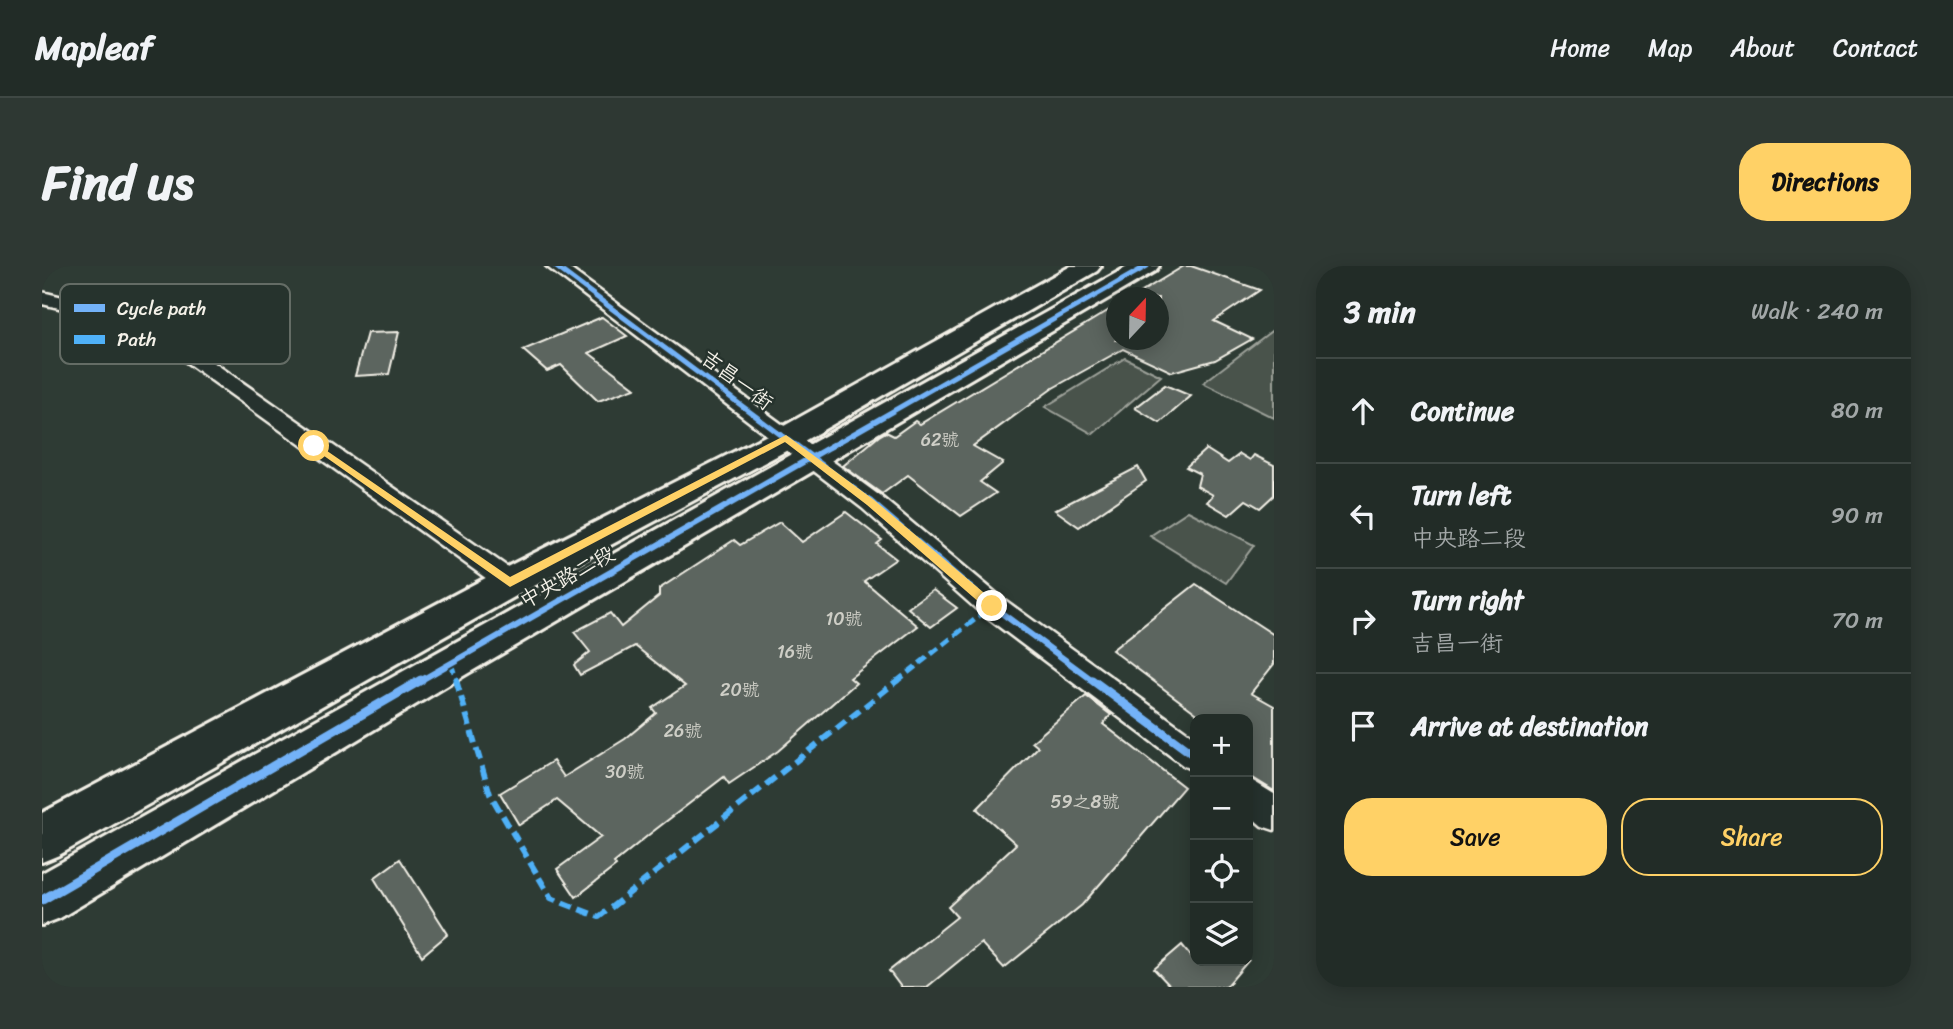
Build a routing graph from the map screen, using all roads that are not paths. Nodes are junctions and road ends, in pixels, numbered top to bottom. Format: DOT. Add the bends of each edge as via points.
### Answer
graph roads {
  1 [pos="555,266"];
  2 [pos="1089,266"];
  3 [pos="1147,266"];
  4 [pos="42,298"];
  5 [pos="60,302"];
  6 [pos="201,364"];
  7 [pos="800,448"];
  8 [pos="510,582"];
  9 [pos="1190,752"];
  10 [pos="1253,798"];
  11 [pos="1274,814"];
  12 [pos="42,838"];
  13 [pos="42,900"];
  1 -- 7 [label="street, 吉昌一街"];
  2 -- 7 [label="street, 中央路二段"];
  3 -- 7 [label="street, 中央路二段"];
  4 -- 5 [label="street"];
  6 -- 8 [label="street"];
  7 -- 8 [label="street, 中央路二段"];
  7 -- 9 [label="street, 吉昌一街" via="992,606"];
  7 -- 13 [label="street, 中央路二段" via="451,663"];
  8 -- 12 [label="street, 中央路二段"];
  10 -- 11 [label="street"];
}
